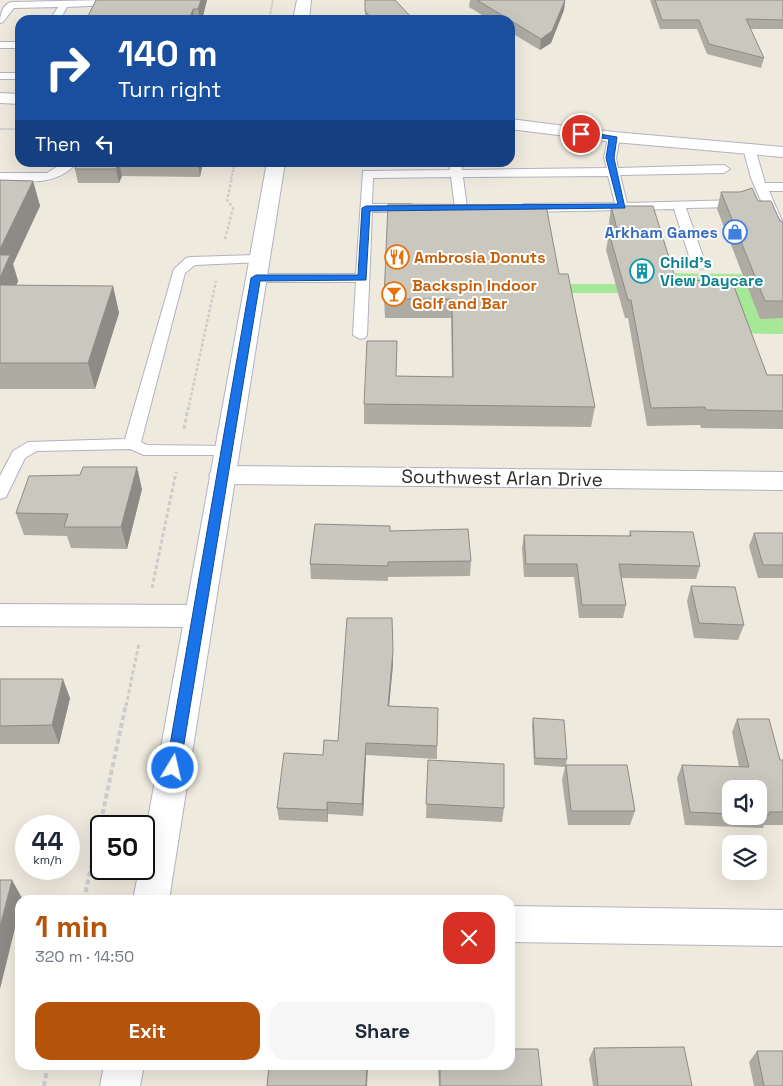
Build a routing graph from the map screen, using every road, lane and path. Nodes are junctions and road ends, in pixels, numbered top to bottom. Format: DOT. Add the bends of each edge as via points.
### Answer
graph roads {
  1 [pos="273,0"];
  2 [pos="304,0"];
  3 [pos="110,3"];
  4 [pos="64,4"];
  5 [pos="58,15"];
  6 [pos="270,15"];
  7 [pos="302,15"];
  8 [pos="0,20"];
  9 [pos="0,45"];
  10 [pos="15,45"];
  11 [pos="0,76"];
  12 [pos="15,76"];
  13 [pos="0,98"];
  14 [pos="15,99"];
  15 [pos="515,125"];
  16 [pos="0,129"];
  17 [pos="15,129"];
  18 [pos="614,137"];
  19 [pos="749,148"];
  20 [pos="783,152"];
  21 [pos="68,167"];
  22 [pos="234,167"];
  23 [pos="275,167"];
  24 [pos="455,168"];
  25 [pos="724,169"];
  26 [pos="613,172"];
  27 [pos="0,178"];
  28 [pos="762,187"];
  29 [pos="783,187"];
  30 [pos="735,203"];
  31 [pos="680,205"];
  32 [pos="622,207"];
  33 [pos="366,208"];
  34 [pos="423,208"];
  35 [pos="461,208"];
  36 [pos="509,208"];
  37 [pos="783,237"];
  38 [pos="221,258"];
  39 [pos="699,265"];
  40 [pos="257,268"];
  41 [pos="363,278"];
  42 [pos="360,335"];
  43 [pos="132,444"];
  44 [pos="180,452"];
  45 [pos="224,463"];
  46 [pos="783,482"];
  47 [pos="0,493"];
  48 [pos="0,615"];
  49 [pos="146,616"];
  50 [pos="198,616"];
  51 [pos="85,895"];
  52 [pos="152,895"];
  53 [pos="515,924"];
  54 [pos="783,928"];
  55 [pos="47,1070"];
  56 [pos="123,1070"];
  57 [pos="44,1086"];
  58 [pos="120,1086"];
  1 -- 6 [label="path"];
  2 -- 7 [label="main road"];
  3 -- 4 [label="lane"];
  4 -- 5 [label="lane"];
  4 -- 8 [label="lane" via="11,5"];
  9 -- 10 [label="lane"];
  11 -- 12 [label="lane"];
  13 -- 14 [label="main road"];
  15 -- 18 [label="main road"];
  16 -- 17 [label="path"];
  18 -- 19 [label="main road"];
  18 -- 26 [label="lane" via="610,158"];
  19 -- 20 [label="main road"];
  19 -- 28 [label="lane"];
  21 -- 27 [label="lane" via="55,174"];
  22 -- 38 [label="path" via="227,200 233,208"];
  23 -- 40 [label="main road"];
  24 -- 26 [label="lane"];
  24 -- 33 [label="lane" via="367,174"];
  24 -- 35 [label="lane"];
  25 -- 26 [label="lane"];
  26 -- 32 [label="lane"];
  28 -- 29 [label="lane"];
  28 -- 37 [label="lane"];
  30 -- 31 [label="lane"];
  31 -- 32 [label="lane"];
  31 -- 39 [label="lane"];
  32 -- 36 [label="lane"];
  33 -- 34 [label="lane"];
  33 -- 41 [label="lane"];
  38 -- 40 [label="lane"];
  38 -- 43 [label="lane" via="191,261 179,272"];
  38 -- 44 [label="path"];
  40 -- 41 [label="lane"];
  40 -- 45 [label="main road"];
  41 -- 42 [label="lane"];
  43 -- 44 [label="lane" via="144,450"];
  43 -- 47 [label="lane" via="34,446 19,455"];
  44 -- 45 [label="lane"];
  44 -- 49 [label="path"];
  45 -- 46 [label="main road, Southwest Arlan Drive"];
  45 -- 50 [label="main road"];
  48 -- 49 [label="main road"];
  49 -- 50 [label="main road"];
  49 -- 51 [label="path"];
  50 -- 52 [label="main road"];
  53 -- 54 [label="main road"];
  55 -- 57 [label="path"];
  56 -- 58 [label="main road"];
}
